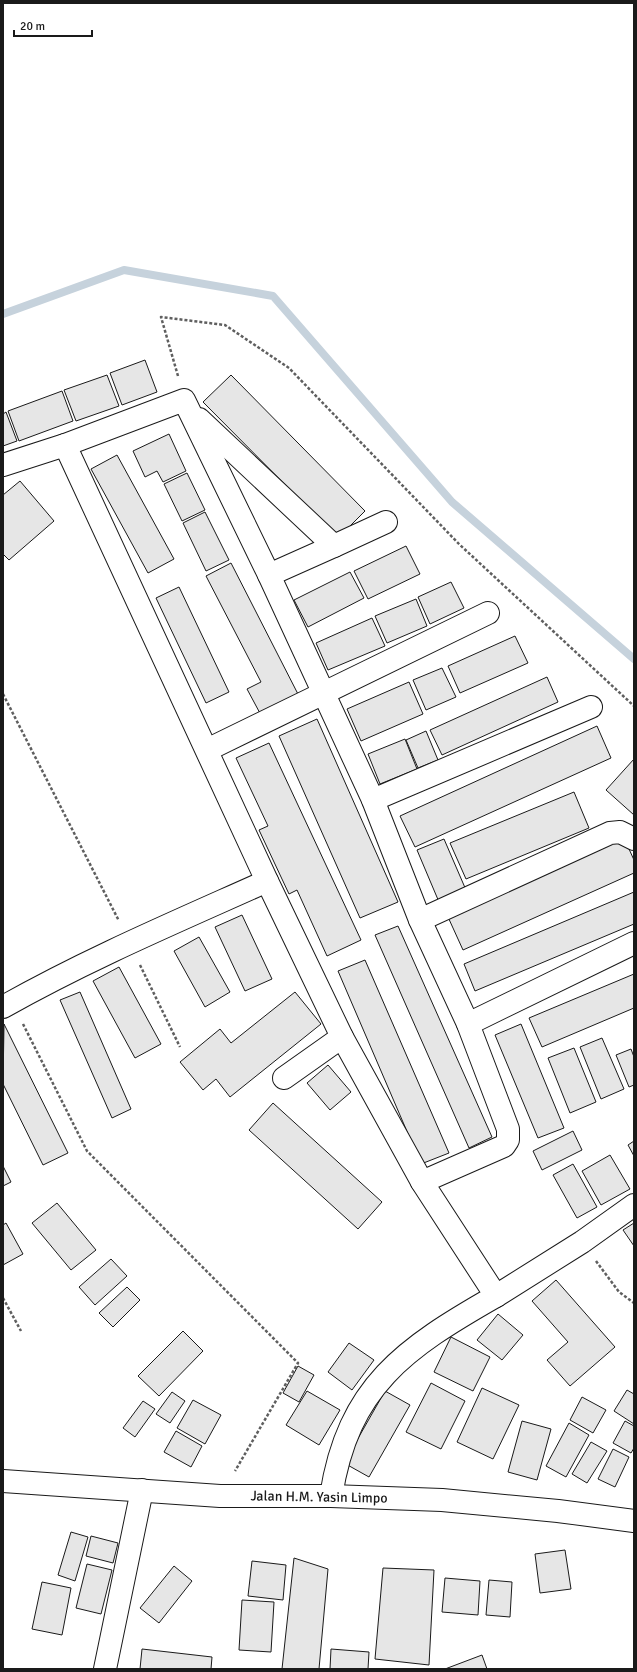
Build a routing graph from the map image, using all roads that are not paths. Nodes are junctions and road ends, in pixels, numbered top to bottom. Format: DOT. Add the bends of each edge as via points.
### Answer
graph roads {
  1 [pos="186,404"];
  2 [pos="65,445"];
  3 [pos="3,465"];
  4 [pos="386,522"];
  5 [pos="334,546"];
  6 [pos="269,575"];
  7 [pos="488,613"];
  8 [pos="324,694"];
  9 [pos="592,706"];
  10 [pos="207,750"];
  11 [pos="373,800"];
  12 [pos="634,839"];
  13 [pos="267,881"];
  14 [pos="420,920"];
  15 [pos="634,943"];
  16 [pos="8,1004"];
  17 [pos="468,1024"];
  18 [pos="342,1037"];
  19 [pos="284,1078"];
  20 [pos="422,1182"];
  21 [pos="634,1205"];
  22 [pos="496,1296"];
  23 [pos="3,1481"];
  24 [pos="142,1490"];
  25 [pos="331,1496"];
  26 [pos="634,1521"];
  27 [pos="105,1669"];
  1 -- 2 [label="street"];
  1 -- 5 [label="street"];
  1 -- 6 [label="street"];
  2 -- 3 [label="street"];
  2 -- 10 [label="street"];
  4 -- 5 [label="street"];
  5 -- 6 [label="street"];
  6 -- 8 [label="street"];
  7 -- 8 [label="street"];
  8 -- 10 [label="street"];
  8 -- 11 [label="street"];
  9 -- 11 [label="street"];
  10 -- 13 [label="street"];
  11 -- 14 [label="street"];
  12 -- 14 [label="street" via="620,832 604,835"];
  13 -- 16 [label="street" via="130,943"];
  13 -- 18 [label="street"];
  14 -- 17 [label="street"];
  15 -- 17 [label="street"];
  17 -- 20 [label="street" via="508,1129 508,1140 504,1146"];
  18 -- 19 [label="street"];
  18 -- 20 [label="street"];
  20 -- 22 [label="street"];
  21 -- 22 [label="street" via="582,1242"];
  22 -- 25 [label="street" via="450,1322 383,1375 354,1419 340,1451"];
  23 -- 24 [label="street, Jalan H.M. Yasin Limpo"];
  24 -- 25 [label="street, Jalan H.M. Yasin Limpo" via="220,1496"];
  24 -- 27 [label="street"];
  25 -- 26 [label="street, Jalan H.M. Yasin Limpo" via="442,1500"];
}
